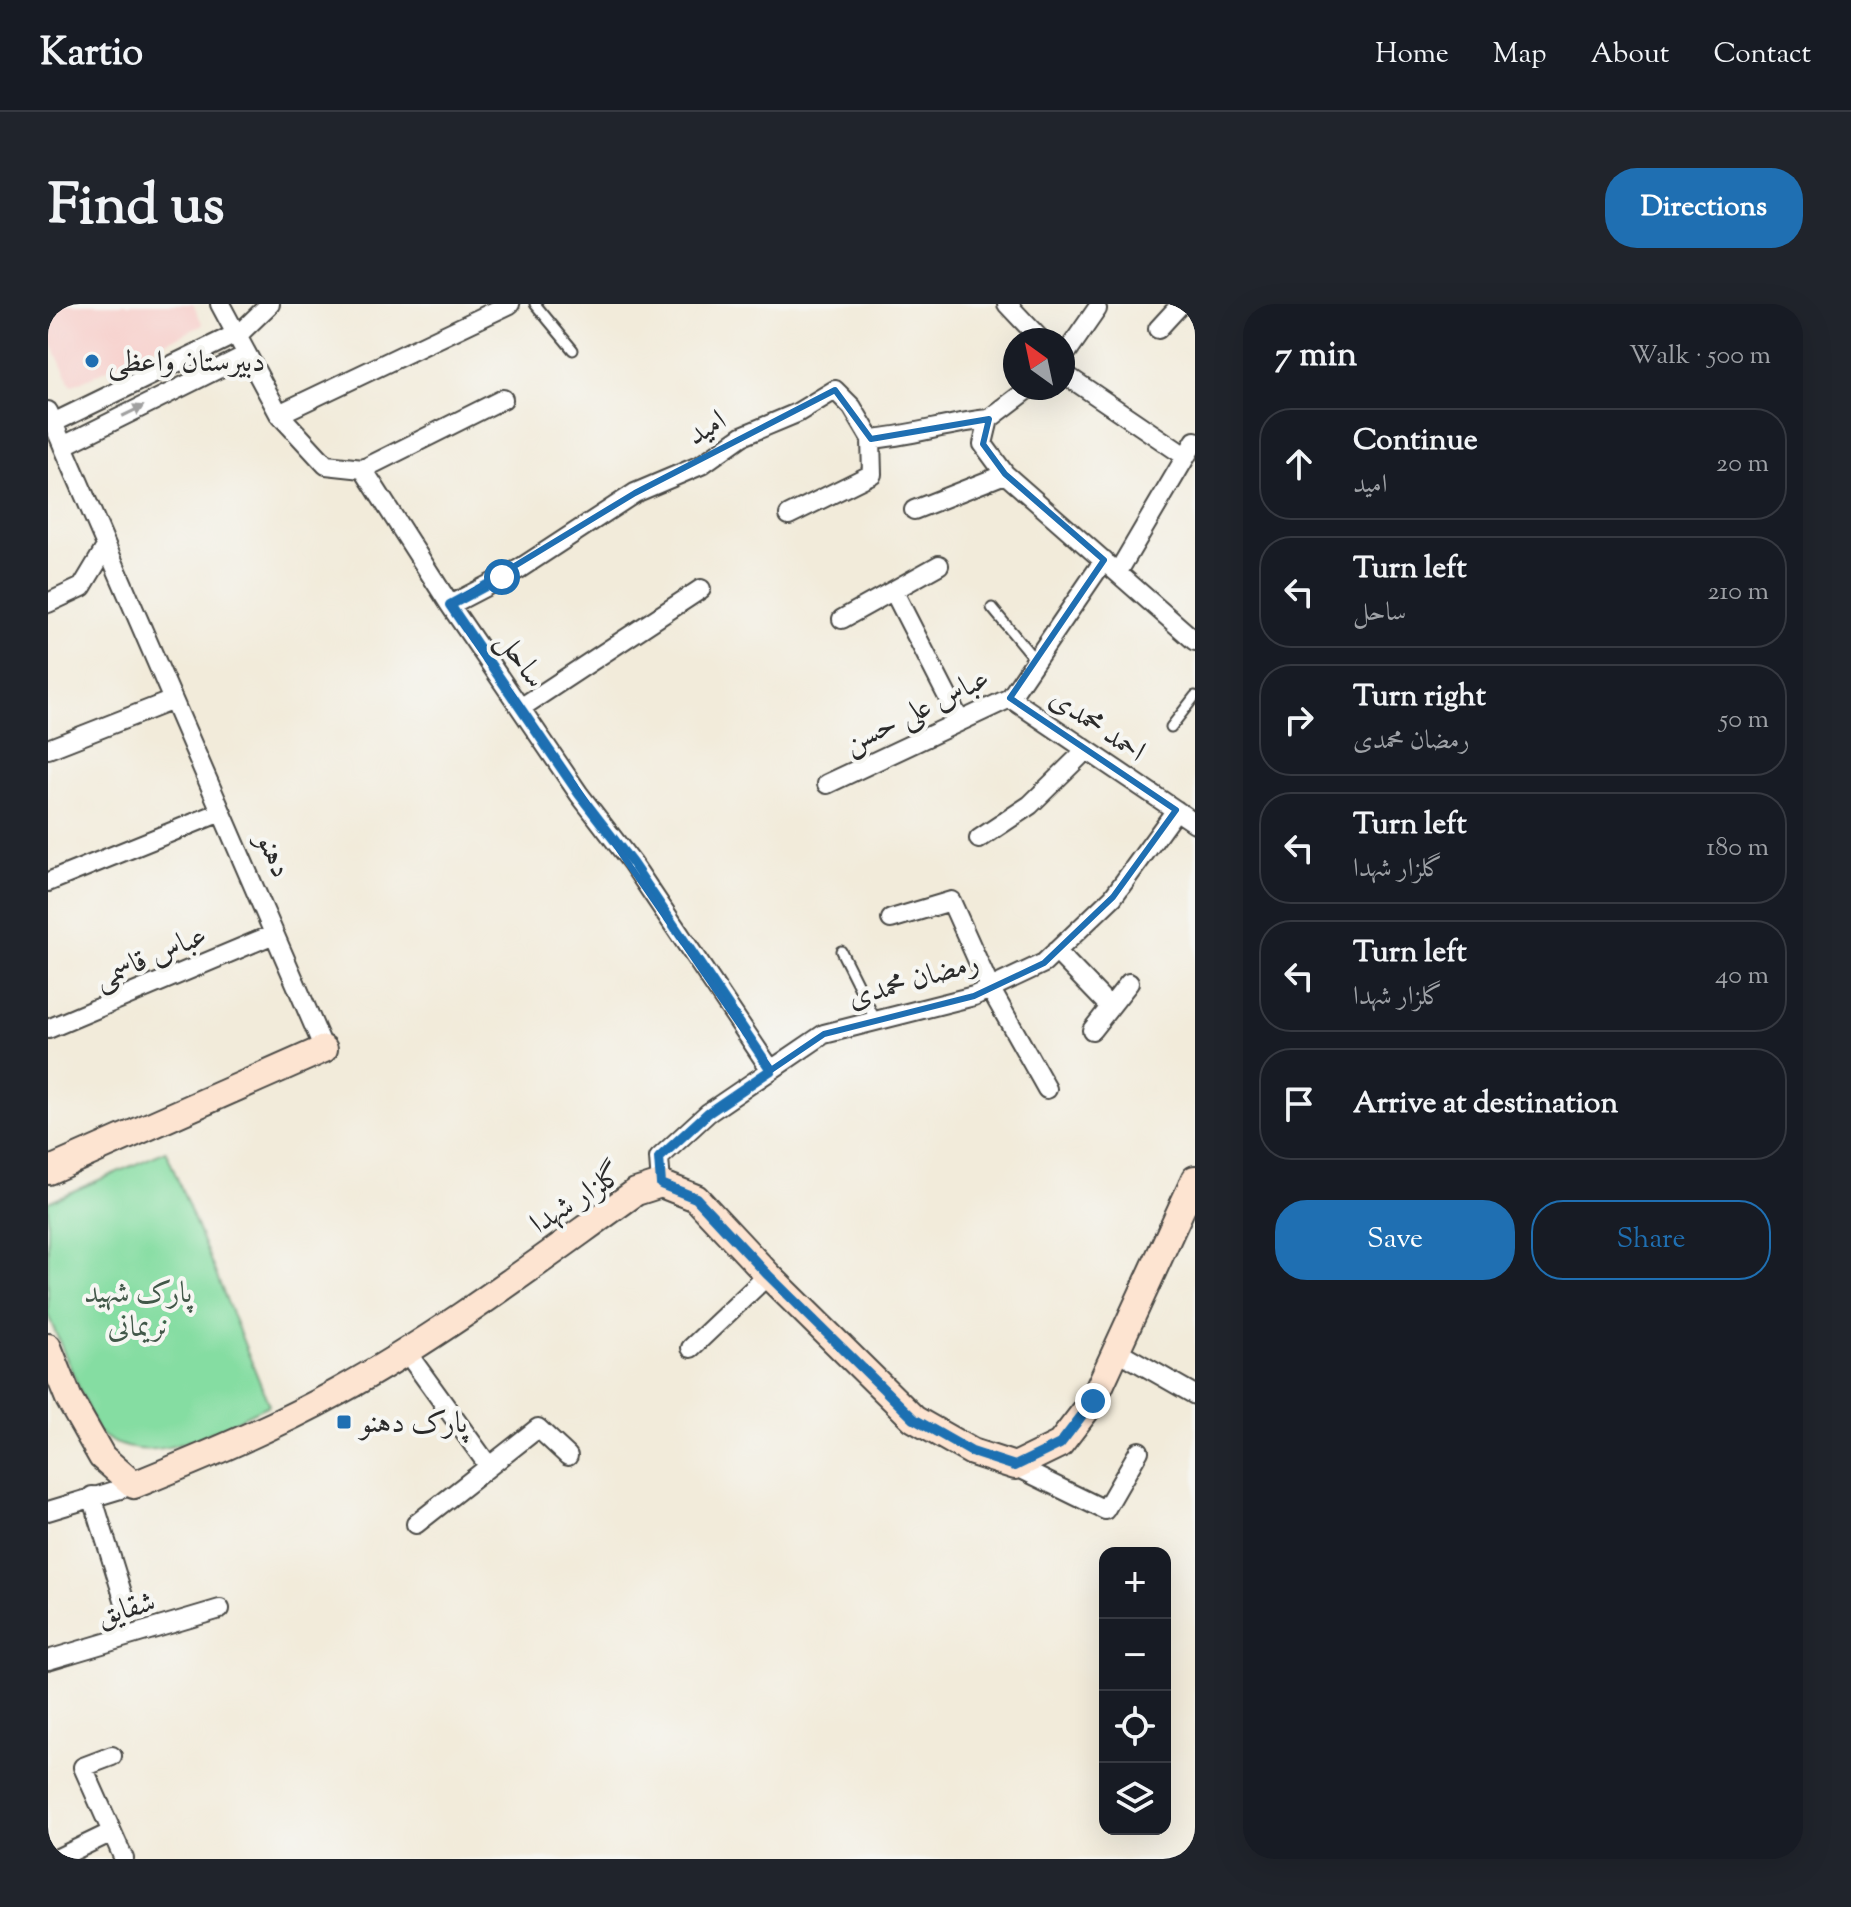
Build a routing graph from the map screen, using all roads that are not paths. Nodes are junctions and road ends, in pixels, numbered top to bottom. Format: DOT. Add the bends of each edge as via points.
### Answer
graph roads {
  1 [pos="220,304"];
  2 [pos="270,304"];
  3 [pos="510,304"];
  4 [pos="535,304"];
  5 [pos="1007,304"];
  6 [pos="1181,304"];
  7 [pos="1097,309"];
  8 [pos="1030,328"];
  9 [pos="1158,329"];
  10 [pos="236,335"];
  11 [pos="1075,341"];
  12 [pos="573,350"];
  13 [pos="246,355"];
  14 [pos="1075,380"];
  15 [pos="503,399"];
  16 [pos="1014,400"];
  17 [pos="279,414"];
  18 [pos="50,417"];
  19 [pos="989,419"];
  20 [pos="871,439"];
  21 [pos="63,446"];
  22 [pos="1190,448"];
  23 [pos="363,469"];
  24 [pos="1005,474"];
  25 [pos="914,510"];
  26 [pos="789,515"];
  27 [pos="106,547"];
  28 [pos="939,565"];
  29 [pos="1111,566"];
  30 [pos="701,589"];
  31 [pos="894,592"];
  32 [pos="48,603"];
  33 [pos="450,605"];
  34 [pos="992,608"];
  35 [pos="842,619"];
  36 [pos="1195,641"];
  37 [pos="1035,660"];
  38 [pos="1195,696"];
  39 [pos="1010,698"];
  40 [pos="173,700"];
  41 [pos="522,707"];
  42 [pos="960,721"];
  43 [pos="1171,727"];
  44 [pos="48,749"];
  45 [pos="1086,750"];
  46 [pos="827,784"];
  47 [pos="1176,810"];
  48 [pos="221,812"];
  49 [pos="1195,823"];
  50 [pos="979,839"];
  51 [pos="48,882"];
  52 [pos="891,919"];
  53 [pos="274,934"];
  54 [pos="841,951"];
  55 [pos="1056,951"];
  56 [pos="1129,983"];
  57 [pos="990,988"];
  58 [pos="1110,1007"];
  59 [pos="875,1019"];
  60 [pos="48,1029"];
  61 [pos="1092,1030"];
  62 [pos="324,1049"];
  63 [pos="771,1070"];
  64 [pos="1047,1089"];
  65 [pos="48,1171"];
  66 [pos="1195,1179"];
  67 [pos="661,1184"];
  68 [pos="768,1275"];
  69 [pos="48,1347"];
  70 [pos="691,1348"];
  71 [pos="405,1350"];
  72 [pos="1116,1350"];
  73 [pos="1195,1395"];
  74 [pos="1139,1451"];
  75 [pos="568,1456"];
  76 [pos="488,1465"];
  77 [pos="1015,1466"];
  78 [pos="134,1485"];
  79 [pos="92,1496"];
  80 [pos="48,1511"];
  81 [pos="416,1524"];
  82 [pos="127,1609"];
  83 [pos="220,1609"];
  84 [pos="48,1660"];
  85 [pos="112,1756"];
  86 [pos="112,1832"];
  87 [pos="56,1859"];
  88 [pos="124,1859"];
  1 -- 10 [label="street"];
  2 -- 10 [label="street"];
  3 -- 17 [label="street"];
  4 -- 12 [label="lane"];
  5 -- 8 [label="street"];
  6 -- 9 [label="street"];
  7 -- 11 [label="street"];
  10 -- 13 [label="street"];
  10 -- 18 [label="street"];
  13 -- 17 [label="street"];
  21 -- 13 [label="street, one-way"];
  14 -- 22 [label="street"];
  15 -- 23 [label="street"];
  16 -- 19 [label="street"];
  17 -- 23 [label="street" via="326,465"];
  18 -- 21 [label="street, دهنو"];
  19 -- 20 [label="street"];
  19 -- 24 [label="street" via="983,444"];
  20 -- 26 [label="street" via="872,474"];
  20 -- 33 [label="street, امید" via="835,390 742,436 701,465 635,493 519,569"];
  21 -- 27 [label="street, دهنو"];
  22 -- 29 [label="street, عباس علی حسن"];
  23 -- 33 [label="street, ساحل"];
  24 -- 25 [label="street"];
  24 -- 29 [label="street"];
  27 -- 32 [label="street" via="82,587"];
  27 -- 40 [label="street, دهنو"];
  28 -- 31 [label="street"];
  29 -- 36 [label="street"];
  29 -- 37 [label="street, عباس علی حسن"];
  30 -- 41 [label="street"];
  31 -- 35 [label="street"];
  31 -- 42 [label="street"];
  33 -- 41 [label="street, ساحل"];
  34 -- 37 [label="lane"];
  37 -- 39 [label="street, عباس علی حسن"];
  38 -- 43 [label="lane"];
  39 -- 42 [label="street, عباس علی حسن"];
  39 -- 45 [label="street, احمد محمدی"];
  40 -- 44 [label="street"];
  40 -- 48 [label="street, دهنو"];
  41 -- 63 [label="street, ساحل"];
  42 -- 46 [label="street, عباس علی حسن"];
  45 -- 47 [label="street, احمد محمدی"];
  45 -- 50 [label="street" via="1030,805"];
  47 -- 49 [label="street, احمد محمدی"];
  47 -- 55 [label="street, رمضان محمدی" via="1113,897"];
  48 -- 51 [label="street"];
  48 -- 53 [label="street, دهنو"];
  52 -- 57 [label="street" via="951,901"];
  53 -- 60 [label="street, عباس قاسمی"];
  53 -- 62 [label="street, دهنو"];
  54 -- 59 [label="lane"];
  55 -- 57 [label="street, رمضان محمدی" via="1044,963"];
  55 -- 58 [label="street"];
  56 -- 58 [label="street"];
  57 -- 59 [label="street, رمضان محمدی"];
  57 -- 64 [label="street"];
  58 -- 61 [label="street"];
  59 -- 63 [label="street, رمضان محمدی" via="824,1034"];
  62 -- 65 [label="street, دهنو"];
  63 -- 67 [label="street, رمضان محمدی" via="708,1113 659,1158"];
  66 -- 72 [label="street"];
  67 -- 68 [label="street, گلزار شهدا" via="696,1198"];
  67 -- 71 [label="street, گلزار شهدا" via="636,1192"];
  68 -- 70 [label="street"];
  68 -- 77 [label="street, گلزار شهدا" via="914,1419 972,1452"];
  69 -- 78 [label="street" via="69,1399 102,1457"];
  71 -- 76 [label="street"];
  71 -- 78 [label="street, گلزار شهدا" via="339,1392"];
  72 -- 73 [label="street"];
  72 -- 77 [label="street" via="1093,1401 1060,1444"];
  74 -- 77 [label="street" via="1105,1510"];
  75 -- 76 [label="street" via="538,1428"];
  76 -- 81 [label="street"];
  78 -- 79 [label="street"];
  79 -- 80 [label="street"];
  79 -- 82 [label="street"];
  83 -- 84 [label="street, شقایق"];
  85 -- 86 [label="street" via="83,1767"];
  86 -- 87 [label="street"];
  86 -- 88 [label="street"];
}
